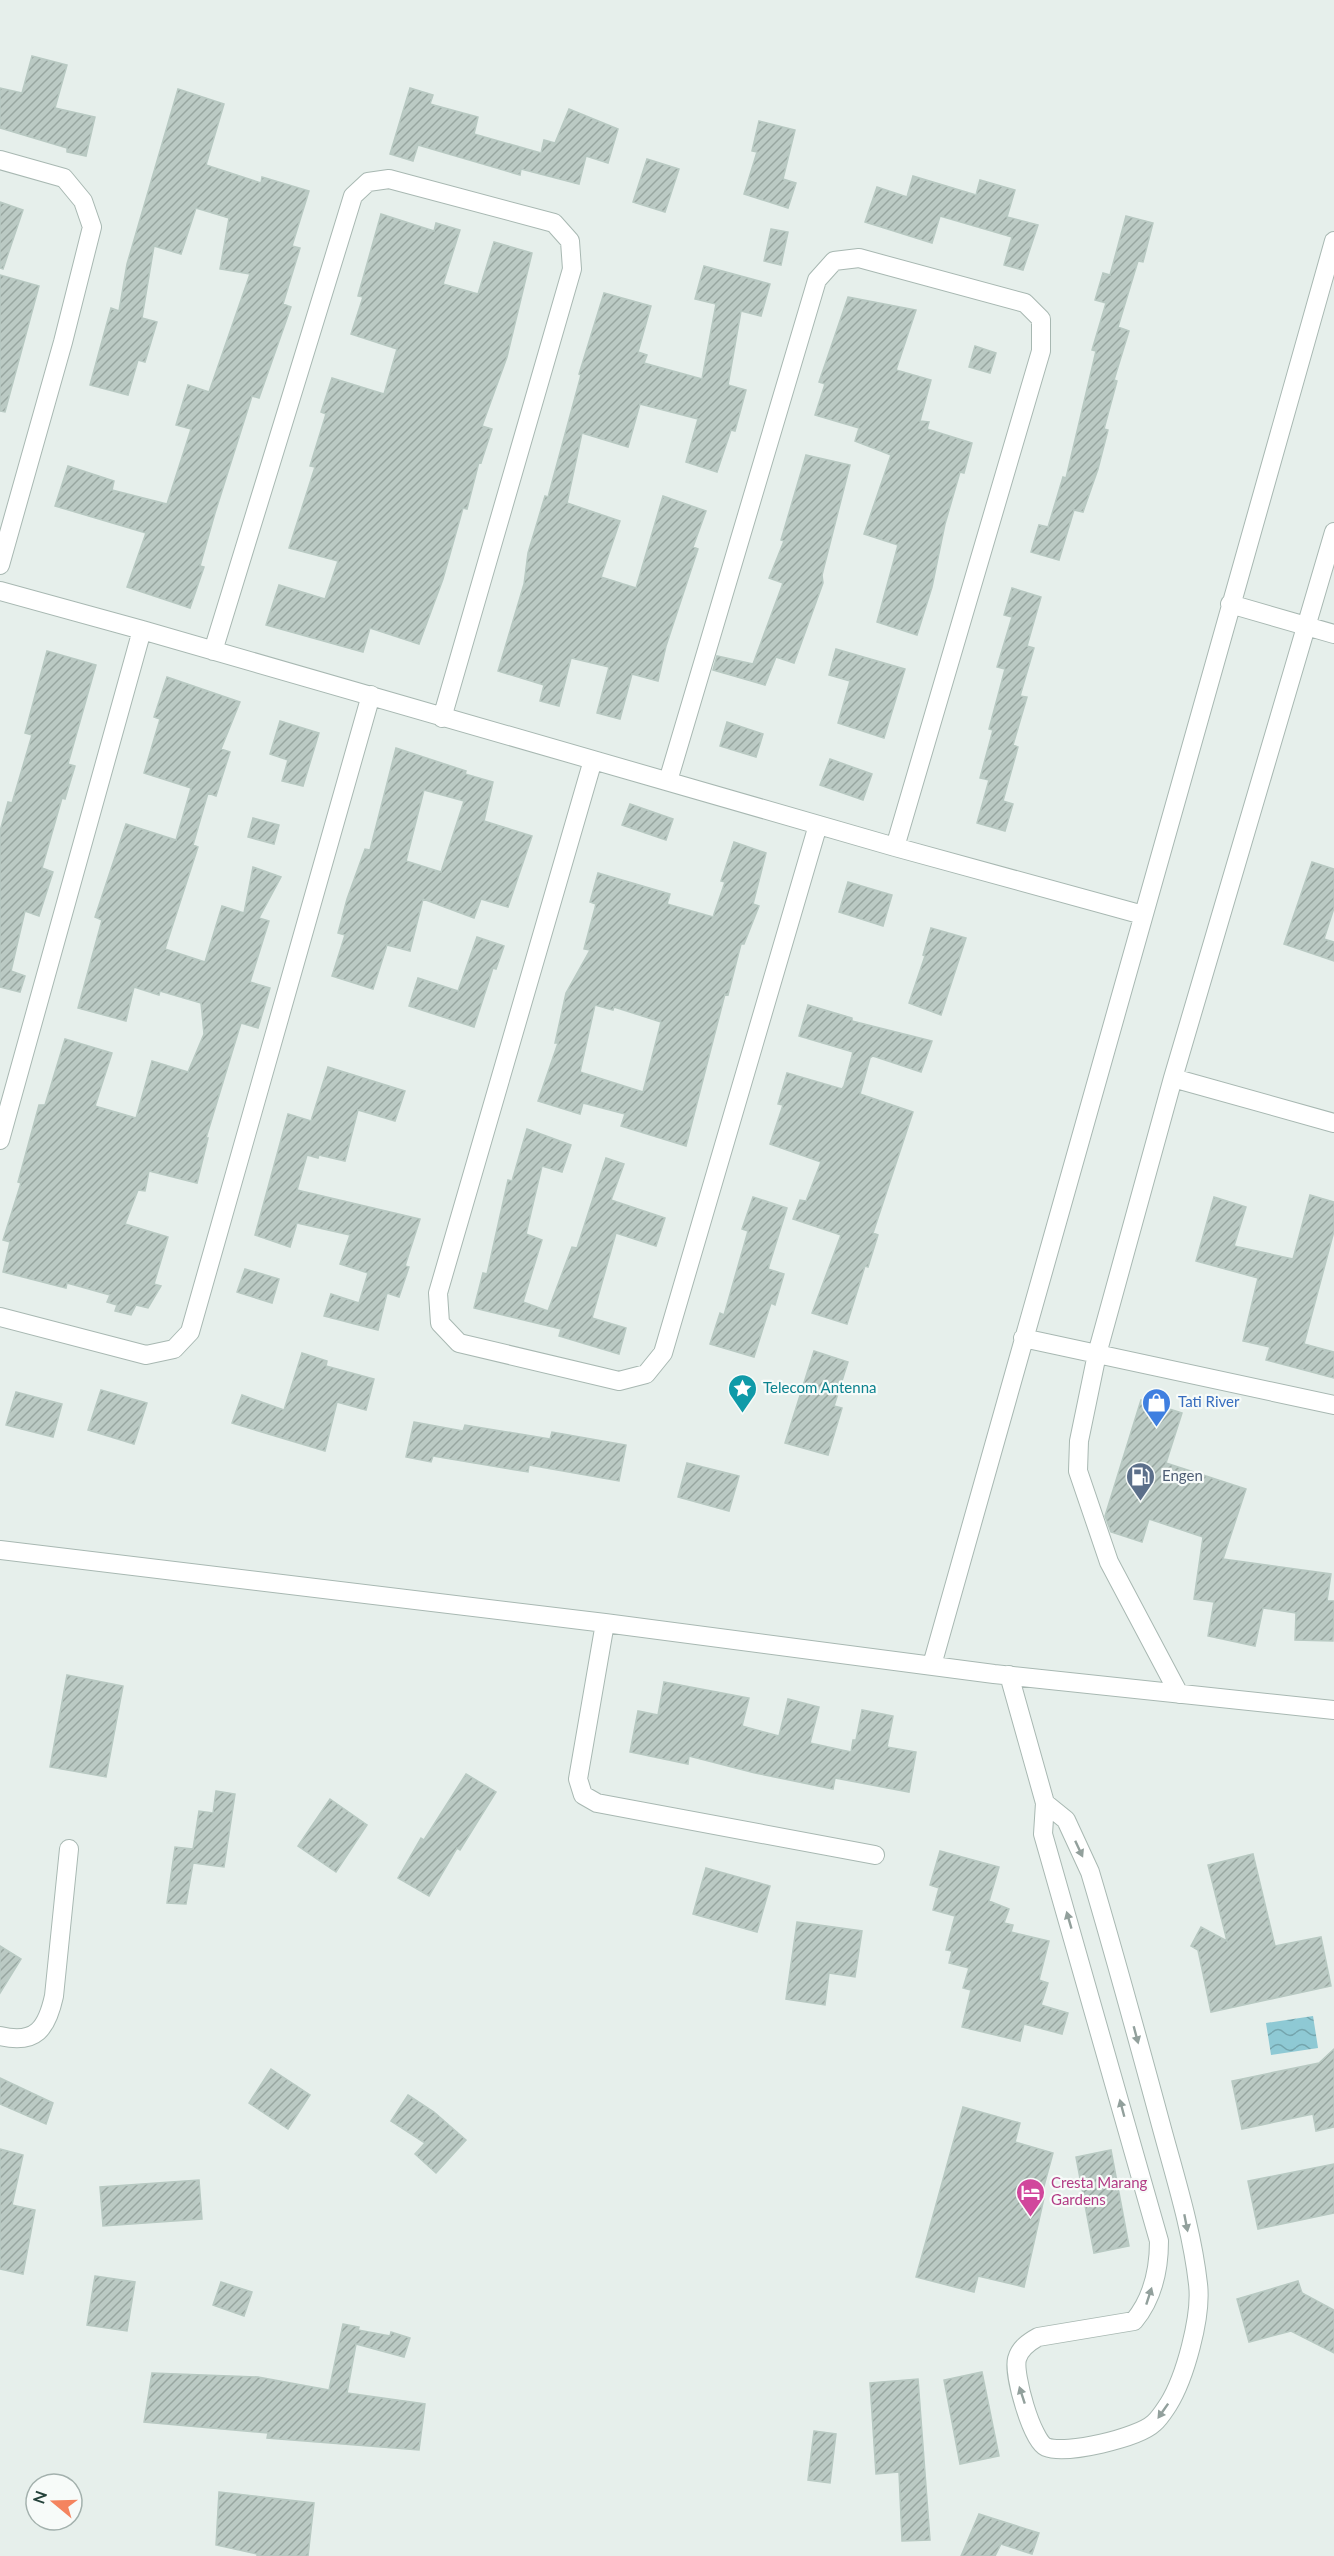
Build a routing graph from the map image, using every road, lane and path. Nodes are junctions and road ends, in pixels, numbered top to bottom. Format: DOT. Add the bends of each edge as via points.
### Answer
graph roads {
  1 [pos="0,160"];
  2 [pos="1334,241"];
  3 [pos="1334,532"];
  4 [pos="0,565"];
  5 [pos="0,591"];
  6 [pos="1230,604"];
  7 [pos="1307,626"];
  8 [pos="142,630"];
  9 [pos="1334,634"];
  10 [pos="213,651"];
  11 [pos="371,695"];
  12 [pos="442,717"];
  13 [pos="593,760"];
  14 [pos="668,781"];
  15 [pos="818,825"];
  16 [pos="895,847"];
  17 [pos="1143,915"];
  18 [pos="1173,1078"];
  19 [pos="1334,1123"];
  20 [pos="0,1140"];
  21 [pos="0,1317"];
  22 [pos="1023,1338"];
  23 [pos="1096,1354"];
  24 [pos="1334,1405"];
  25 [pos="0,1551"];
  26 [pos="605,1623"];
  27 [pos="932,1665"];
  28 [pos="1009,1675"];
  29 [pos="1179,1694"];
  30 [pos="1334,1710"];
  31 [pos="1045,1803"];
  32 [pos="69,1849"];
  33 [pos="875,1855"];
  34 [pos="0,2036"];
  1 -- 4 [label="street" via="64,178 83,201 92,226"];
  2 -- 6 [label="street"];
  3 -- 7 [label="street"];
  5 -- 8 [label="street"];
  6 -- 7 [label="street"];
  6 -- 17 [label="street"];
  7 -- 9 [label="street"];
  7 -- 18 [label="street"];
  8 -- 10 [label="street"];
  8 -- 20 [label="street"];
  10 -- 11 [label="street"];
  10 -- 12 [label="street" via="353,196 368,182 389,179 554,223 570,242 572,268"];
  11 -- 12 [label="street"];
  11 -- 21 [label="street" via="190,1332 174,1349 146,1356"];
  12 -- 13 [label="street"];
  13 -- 14 [label="street"];
  13 -- 15 [label="street" via="438,1293 440,1323 459,1343 618,1381 646,1374 663,1353"];
  14 -- 15 [label="street"];
  14 -- 16 [label="street" via="817,280 834,261 859,258 1025,303 1041,320 1041,351"];
  15 -- 16 [label="street"];
  16 -- 17 [label="street"];
  17 -- 22 [label="street"];
  18 -- 19 [label="street"];
  18 -- 23 [label="street"];
  22 -- 23 [label="street"];
  22 -- 27 [label="street"];
  23 -- 24 [label="street"];
  23 -- 29 [label="street" via="1078,1441 1078,1471 1109,1562"];
  25 -- 26 [label="street"];
  26 -- 27 [label="street"];
  26 -- 33 [label="street" via="578,1779 583,1795 597,1803"];
  27 -- 28 [label="street"];
  28 -- 29 [label="street"];
  28 -- 31 [label="street"];
  29 -- 30 [label="street"];
  31 -- 31 [label="street, one-way" via="1066,1820 1090,1872 1182,2205 1198,2284 1197,2310 1186,2359 1168,2404 1154,2424 1128,2437 1066,2449 1046,2446 1036,2439 1016,2376 1017,2358 1026,2344 1038,2337 1134,2321 1147,2305 1159,2265 1159,2241 1043,1834"];
  32 -- 34 [label="street" via="49,2016 40,2031 26,2039"];
}
